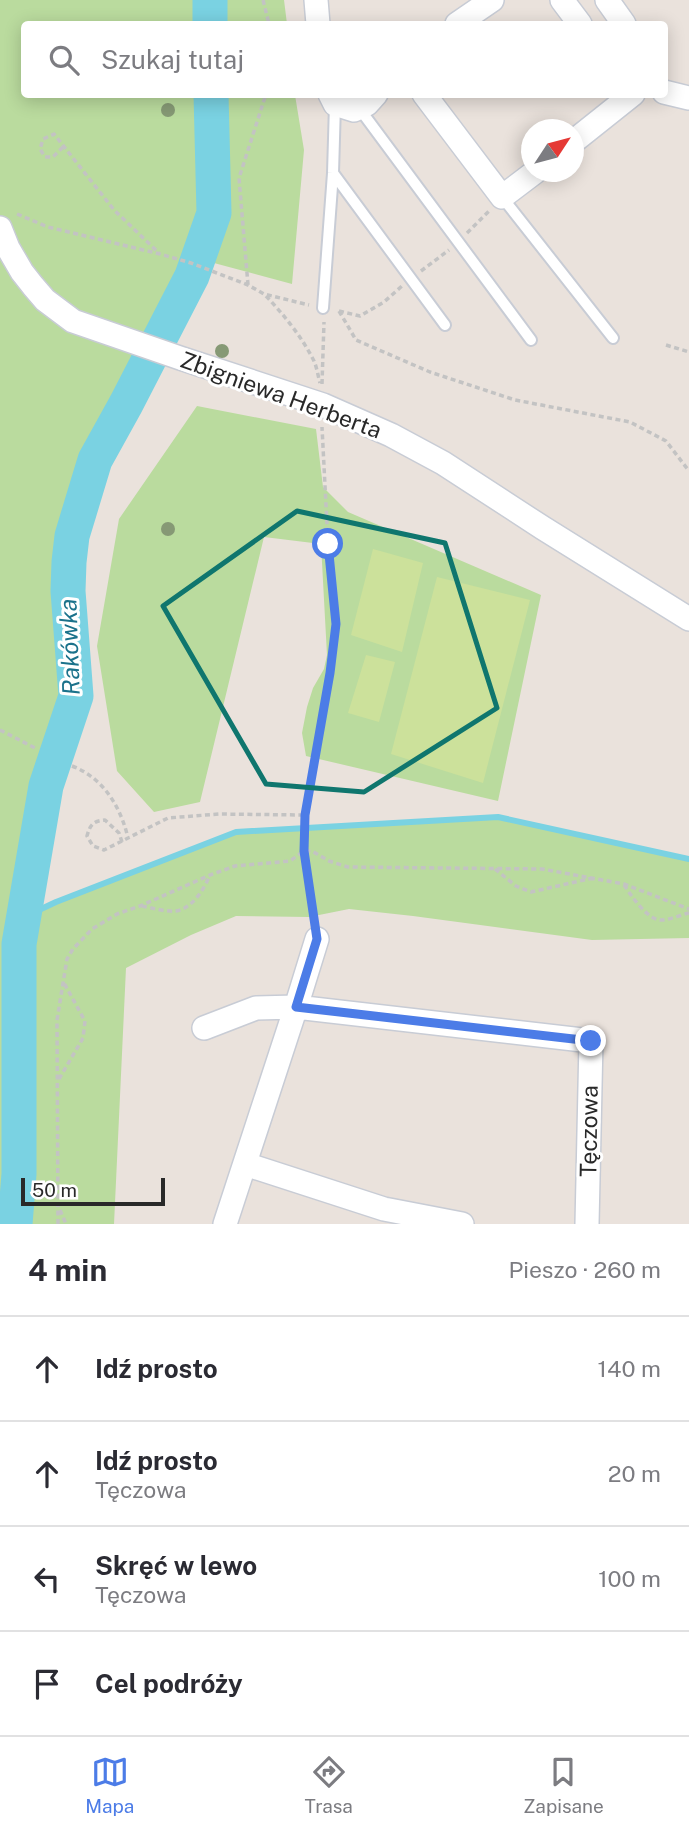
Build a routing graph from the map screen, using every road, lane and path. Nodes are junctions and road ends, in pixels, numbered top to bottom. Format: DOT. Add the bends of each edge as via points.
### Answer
graph roads {
  1 [pos="263,0"];
  2 [pos="316,0"];
  3 [pos="492,0"];
  4 [pos="562,0"];
  5 [pos="607,0"];
  6 [pos="268,21"];
  7 [pos="318,21"];
  8 [pos="461,21"];
  9 [pos="578,21"];
  10 [pos="622,21"];
  11 [pos="668,93"];
  12 [pos="264,98"];
  13 [pos="427,98"];
  14 [pos="628,98"];
  15 [pos="689,98"];
  16 [pos="333,99"];
  17 [pos="368,101"];
  18 [pos="584,132"];
  19 [pos="64,147"];
  20 [pos="333,173"];
  21 [pos="522,182"];
  22 [pos="502,197"];
  23 [pos="4,220"];
  24 [pos="458,242"];
  25 [pos="160,254"];
  26 [pos="411,278"];
  27 [pos="248,285"];
  28 [pos="264,294"];
  29 [pos="323,308"];
  30 [pos="339,311"];
  31 [pos="445,325"];
  32 [pos="613,338"];
  33 [pos="531,340"];
  34 [pos="666,345"];
  35 [pos="689,352"];
  36 [pos="323,405"];
  37 [pos="689,471"];
  38 [pos="689,619"];
  39 [pos="0,730"];
  40 [pos="37,749"];
  41 [pos="72,766"];
  42 [pos="305,815"];
  43 [pos="128,838"];
  44 [pos="122,842"];
  45 [pos="304,851"];
  46 [pos="493,867"];
  47 [pos="210,874"];
  48 [pos="596,878"];
  49 [pos="624,884"];
  50 [pos="140,906"];
  51 [pos="689,911"];
  52 [pos="317,939"];
  53 [pos="63,981"];
  54 [pos="296,1007"];
  55 [pos="204,1028"];
  56 [pos="59,1079"];
  57 [pos="245,1164"];
  58 [pos="59,1209"];
  59 [pos="58,1224"];
  60 [pos="66,1224"];
  61 [pos="225,1224"];
  62 [pos="462,1224"];
  63 [pos="587,1224"];
  1 -- 6 [label="path"];
  2 -- 7 [label="street"];
  3 -- 8 [label="street"];
  4 -- 9 [label="street"];
  5 -- 10 [label="street"];
  11 -- 15 [label="street"];
  12 -- 27 [label="path" via="239,178"];
  13 -- 22 [label="street"];
  14 -- 18 [label="street"];
  16 -- 17 [label="street" via="354,110"];
  16 -- 20 [label="lane"];
  17 -- 24 [label="lane"];
  19 -- 19 [label="path" via="54,134 43,139 40,149 45,157 54,158"];
  19 -- 25 [label="path" via="114,210"];
  20 -- 26 [label="lane"];
  20 -- 29 [label="lane"];
  21 -- 22 [label="street"];
  22 -- 24 [label="path"];
  22 -- 32 [label="lane"];
  23 -- 25 [label="path"];
  23 -- 36 [label="street, Zbigniewa Herberta" via="8,248 22,272 44,300 80,325"];
  24 -- 26 [label="path"];
  24 -- 33 [label="lane"];
  25 -- 27 [label="path"];
  26 -- 30 [label="path" via="360,316"];
  26 -- 31 [label="lane"];
  27 -- 28 [label="path"];
  28 -- 29 [label="path"];
  28 -- 29 [label="path" via="314,362 322,390"];
  29 -- 30 [label="path"];
  30 -- 37 [label="path" via="356,340 430,372 515,400 629,422 666,441"];
  34 -- 35 [label="path"];
  36 -- 38 [label="street, Zbigniewa Herberta" via="443,463"];
  36 -- 42 [label="path" via="336,624"];
  39 -- 40 [label="path"];
  41 -- 43 [label="path" via="93,777 110,796"];
  42 -- 43 [label="path" via="168,818"];
  42 -- 45 [label="path"];
  43 -- 44 [label="path"];
  44 -- 44 [label="path" via="104,850 93,846 87,836 90,826 104,820"];
  45 -- 46 [label="path" via="348,867"];
  45 -- 47 [label="path" via="290,861 235,866"];
  45 -- 52 [label="path"];
  46 -- 48 [label="path"];
  46 -- 48 [label="path" via="531,892"];
  47 -- 50 [label="path"];
  47 -- 50 [label="path" via="197,897 178,911"];
  48 -- 49 [label="path"];
  49 -- 51 [label="path"];
  49 -- 51 [label="path" via="655,919"];
  50 -- 53 [label="path" via="117,914 82,938 67,959"];
  52 -- 54 [label="street"];
  53 -- 56 [label="path" via="57,1020"];
  53 -- 56 [label="path" via="85,1021 83,1038"];
  54 -- 55 [label="street, Tęczowa" via="256,1008"];
  54 -- 57 [label="street"];
  54 -- 63 [label="street, Tęczowa" via="591,1041"];
  56 -- 58 [label="path"];
  57 -- 61 [label="street"];
  57 -- 62 [label="street" via="384,1209"];
  58 -- 59 [label="path"];
  58 -- 60 [label="path"];
}
